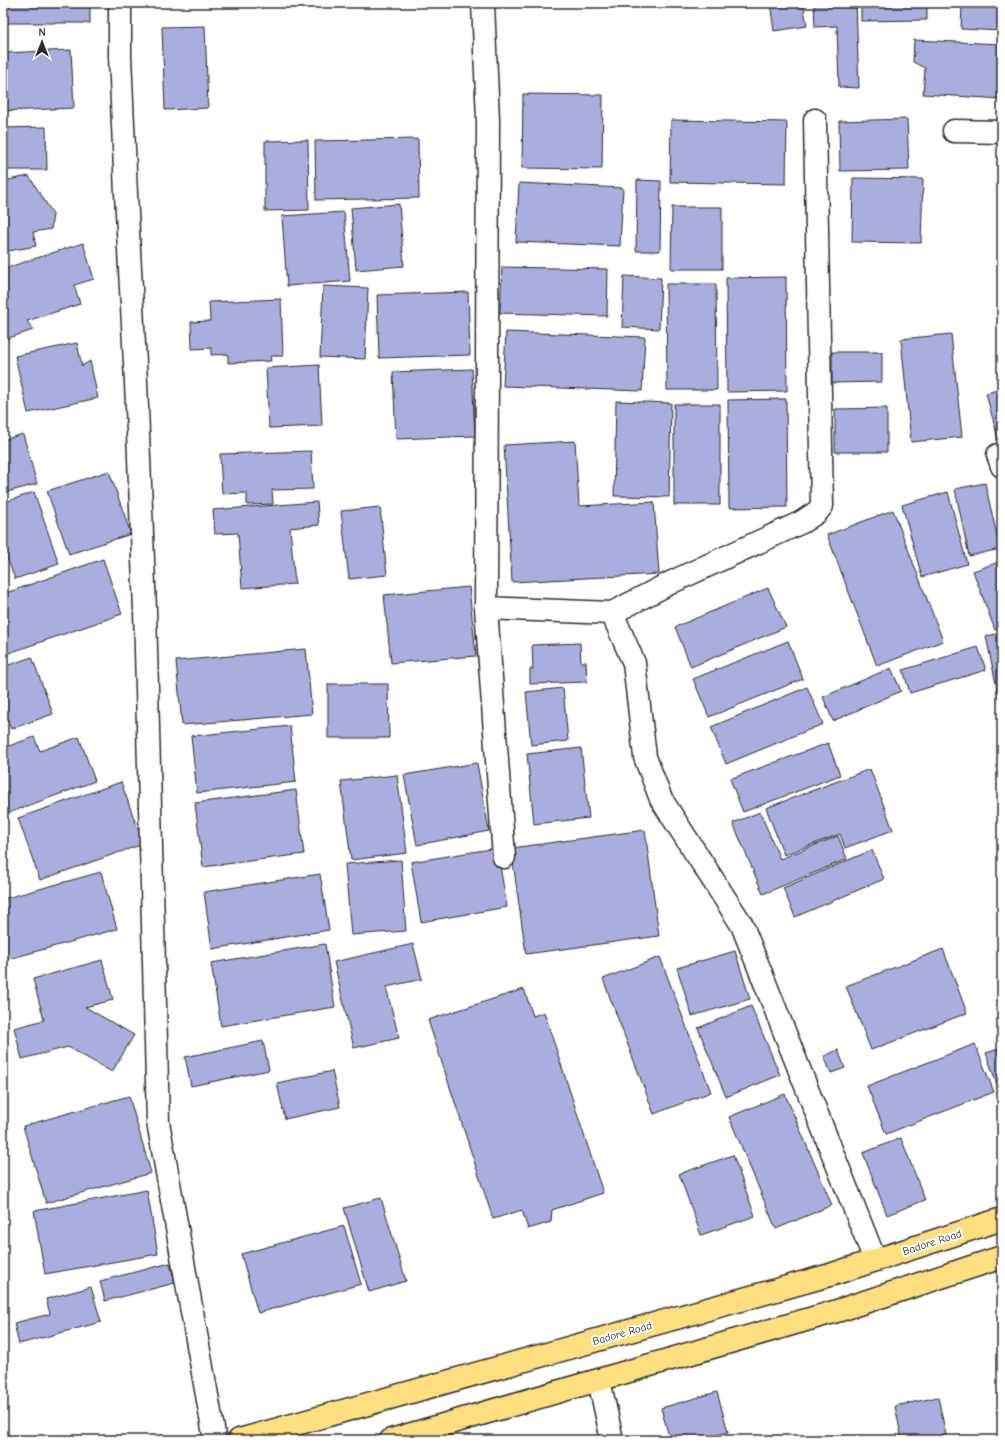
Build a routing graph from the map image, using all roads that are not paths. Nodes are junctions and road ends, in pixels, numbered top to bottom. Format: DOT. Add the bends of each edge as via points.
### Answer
graph roads {
  1 [pos="120,3"];
  2 [pos="483,3"];
  3 [pos="815,120"];
  4 [pos="954,131"];
  5 [pos="1002,132"];
  6 [pos="486,608"];
  7 [pos="612,613"];
  8 [pos="504,857"];
  9 [pos="1002,1219"];
  10 [pos="1002,1257"];
  11 [pos="875,1260"];
  12 [pos="599,1380"];
  13 [pos="215,1440"];
  14 [pos="239,1440"];
  15 [pos="391,1440"];
  16 [pos="612,1440"];
  1 -- 13 [label="street" via="120,56 145,610 158,1122"];
  2 -- 6 [label="street" via="488,120"];
  3 -- 7 [label="street" via="822,506 802,522 672,582"];
  4 -- 5 [label="street"];
  6 -- 7 [label="street"];
  6 -- 8 [label="street"];
  7 -- 11 [label="street" via="634,663 645,757 661,799 742,925"];
  9 -- 11 [label="main road, Badore Road"];
  10 -- 12 [label="main road" via="837,1311"];
  11 -- 14 [label="main road, Badore Road" via="830,1275"];
  12 -- 15 [label="main road"];
  12 -- 16 [label="street"];
}
